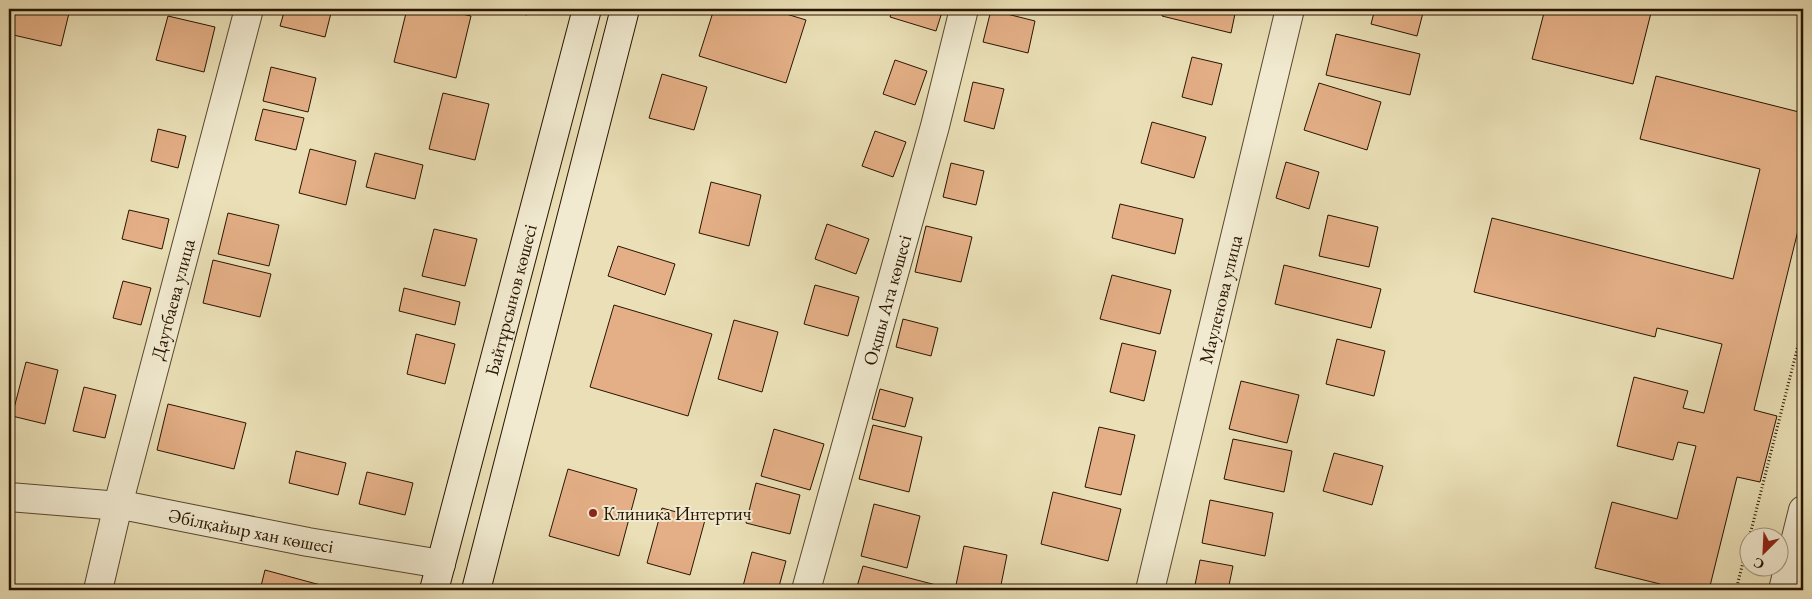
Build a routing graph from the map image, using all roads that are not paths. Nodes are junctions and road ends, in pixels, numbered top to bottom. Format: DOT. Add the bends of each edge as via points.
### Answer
graph roads {
  1 [pos="249,9"];
  2 [pos="587,9"];
  3 [pos="625,9"];
  4 [pos="964,9"];
  5 [pos="1290,9"];
  6 [pos="9,497"];
  7 [pos="118,506"];
  8 [pos="1803,510"];
  9 [pos="441,564"];
  10 [pos="98,590"];
  11 [pos="434,590"];
  12 [pos="480,590"];
  13 [pos="806,590"];
  14 [pos="1150,590"];
  15 [pos="1783,590"];
  1 -- 7 [label="street, Даутбаева улица"];
  2 -- 9 [label="street, Байтұрсынов көшесі"];
  3 -- 12 [label="street, Байтұрсынов көшесі"];
  4 -- 13 [label="street, Оқшы Ата көшесі" via="935,126"];
  5 -- 14 [label="street, Мауленова улица"];
  6 -- 7 [label="street, Әбілқайыр хан көшесі"];
  7 -- 9 [label="street, Әбілқайыр хан көшесі"];
  7 -- 10 [label="street, Даутбаева улица"];
  8 -- 15 [label="street"];
  9 -- 11 [label="street, Байтұрсынов көшесі"];
  9 -- 12 [label="street, Әбілқайыр хан көшесі"];
}
